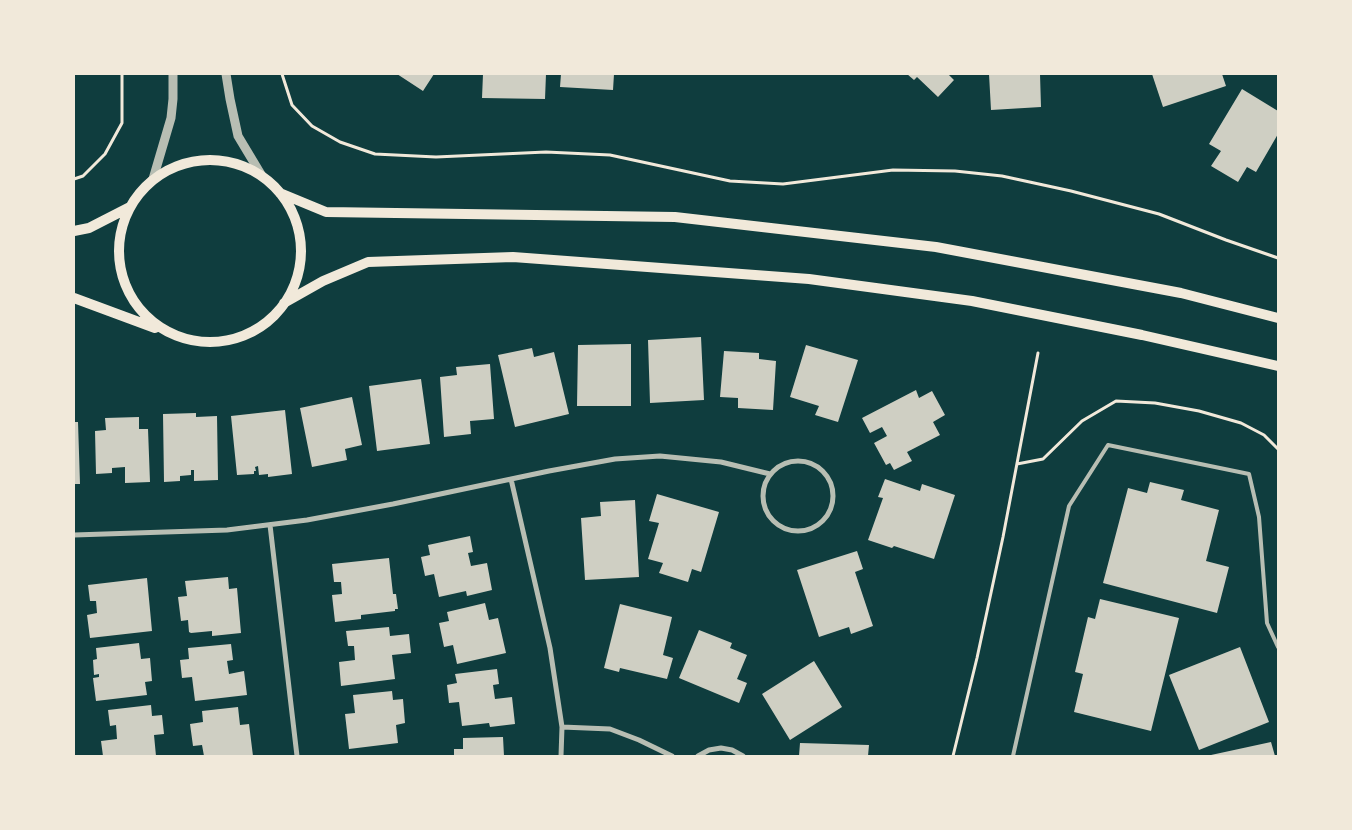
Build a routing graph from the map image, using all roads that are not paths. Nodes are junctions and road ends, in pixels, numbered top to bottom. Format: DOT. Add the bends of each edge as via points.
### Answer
graph roads {
  1 [pos="172,74"];
  2 [pos="226,74"];
  3 [pos="262,176"];
  4 [pos="153,179"];
  5 [pos="280,193"];
  6 [pos="130,207"];
  7 [pos="74,231"];
  8 [pos="74,298"];
  9 [pos="284,303"];
  10 [pos="1278,318"];
  11 [pos="168,332"];
  12 [pos="1278,366"];
  13 [pos="770,474"];
  14 [pos="511,479"];
  15 [pos="270,525"];
  16 [pos="74,535"];
  17 [pos="1278,647"];
  18 [pos="562,727"];
  19 [pos="297,756"];
  20 [pos="561,756"];
  21 [pos="672,756"];
  22 [pos="698,756"];
  23 [pos="743,756"];
  24 [pos="1013,756"];
  1 -- 4 [label="street" via="171,118"];
  2 -- 3 [label="street" via="238,136"];
  3 -- 4 [label="main road" via="236,164 208,160 179,165"];
  3 -- 5 [label="main road"];
  4 -- 6 [label="main road"];
  5 -- 9 [label="main road" via="295,218 301,247 297,276"];
  5 -- 10 [label="main road" via="326,212 675,217 936,247 1181,294"];
  6 -- 7 [label="main road" via="89,228"];
  6 -- 11 [label="main road" via="120,234 119,263 127,291 144,315"];
  8 -- 11 [label="main road"];
  9 -- 11 [label="main road" via="266,322 244,336 218,342 192,341"];
  9 -- 12 [label="main road" via="323,281 368,262 513,257 810,279 972,301"];
  13 -- 13 [label="street" via="788,462 799,460 820,468 828,476 834,498 826,518 805,531 781,528 765,510 762,498"];
  13 -- 14 [label="street" via="721,462 660,456 616,459"];
  14 -- 15 [label="street"];
  14 -- 18 [label="street" via="550,648"];
  15 -- 16 [label="street"];
  15 -- 19 [label="street"];
  17 -- 24 [label="lane" via="1267,623 1259,517 1249,474 1108,444 1069,506"];
  18 -- 20 [label="street"];
  18 -- 21 [label="street" via="610,729"];
  22 -- 23 [label="street" via="721,748"];
}
